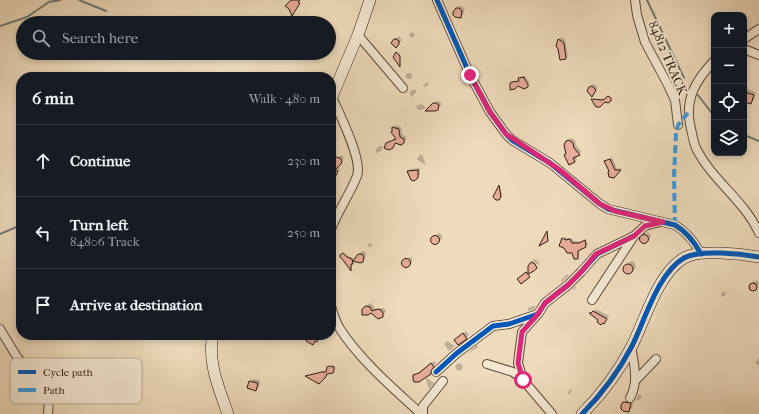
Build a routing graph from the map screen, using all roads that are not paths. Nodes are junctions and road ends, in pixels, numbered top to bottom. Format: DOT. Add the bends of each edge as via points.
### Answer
graph roads {
  1 [pos="370,0"];
  2 [pos="437,0"];
  3 [pos="635,0"];
  4 [pos="759,29"];
  5 [pos="358,35"];
  6 [pos="747,37"];
  7 [pos="747,49"];
  8 [pos="759,55"];
  9 [pos="711,64"];
  10 [pos="336,88"];
  11 [pos="403,88"];
  12 [pos="336,107"];
  13 [pos="678,125"];
  14 [pos="336,218"];
  15 [pos="663,222"];
  16 [pos="759,233"];
  17 [pos="634,236"];
  18 [pos="701,254"];
  19 [pos="759,257"];
  20 [pos="592,300"];
  21 [pos="538,314"];
  22 [pos="336,319"];
  23 [pos="0,329"];
  24 [pos="212,340"];
  25 [pos="631,346"];
  26 [pos="18,358"];
  27 [pos="656,359"];
  28 [pos="487,364"];
  29 [pos="436,372"];
  30 [pos="523,380"];
  31 [pos="636,380"];
  32 [pos="443,382"];
  33 [pos="630,398"];
  34 [pos="49,404"];
  35 [pos="48,414"];
  36 [pos="228,414"];
  37 [pos="422,414"];
  38 [pos="552,414"];
  39 [pos="582,414"];
  1 -- 5 [label="street"];
  2 -- 15 [label="street" via="470,75 490,112 512,140 550,163 608,209"];
  3 -- 13 [label="street, 84812 TRACK" via="645,42 675,100"];
  4 -- 6 [label="street"];
  5 -- 10 [label="street"];
  5 -- 11 [label="street"];
  7 -- 8 [label="street"];
  9 -- 16 [label="street" via="701,75 692,94 688,114 696,149 751,217"];
  12 -- 14 [label="street" via="356,157 358,171"];
  15 -- 17 [label="street" via="645,226"];
  15 -- 18 [label="street" via="675,224 683,229"];
  17 -- 20 [label="street"];
  17 -- 21 [label="street" via="596,254 568,285 545,303"];
  18 -- 19 [label="street" via="745,254"];
  18 -- 25 [label="street" via="684,257 674,266 656,290"];
  21 -- 29 [label="street" via="510,324 493,326 461,349"];
  21 -- 30 [label="street" via="522,332 518,363"];
  22 -- 37 [label="street" via="349,341 395,390"];
  23 -- 26 [label="street"];
  24 -- 36 [label="street" via="210,346 214,373"];
  25 -- 31 [label="street"];
  25 -- 39 [label="street" via="607,384"];
  27 -- 31 [label="street"];
  28 -- 30 [label="street" via="513,372"];
  30 -- 38 [label="street"];
  31 -- 33 [label="street"];
  32 -- 37 [label="street" via="423,406"];
  34 -- 35 [label="street"];
}
